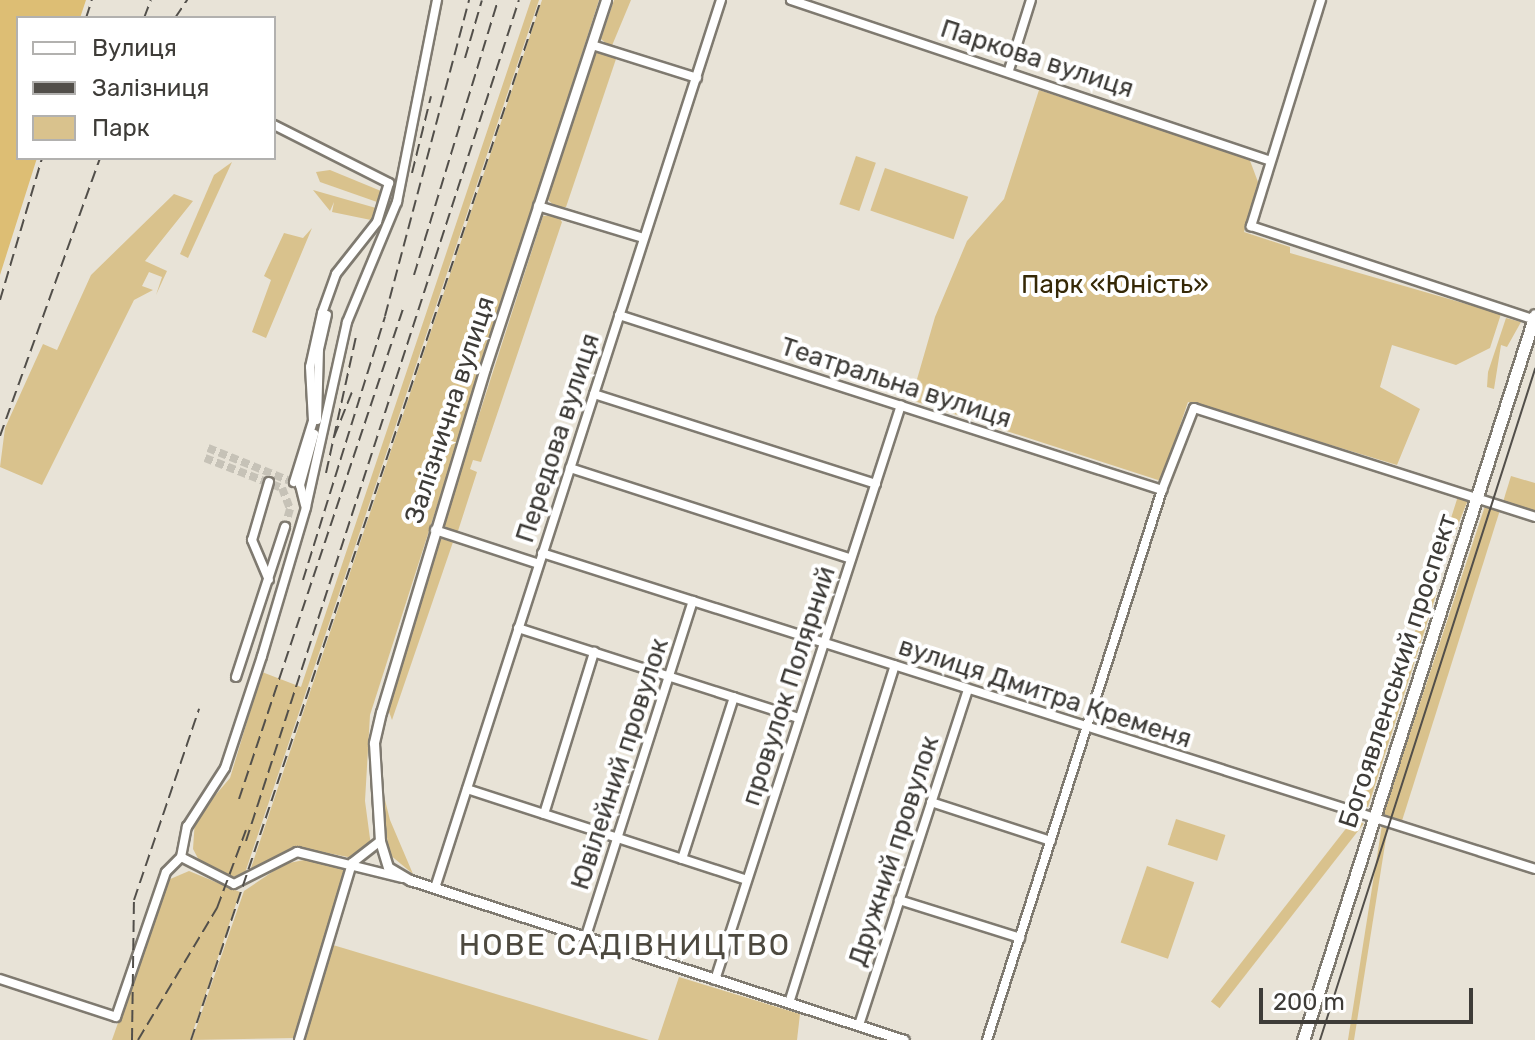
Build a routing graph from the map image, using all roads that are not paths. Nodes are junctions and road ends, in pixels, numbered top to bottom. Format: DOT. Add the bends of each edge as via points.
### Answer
graph roads {
  1 [pos="437,0"];
  2 [pos="606,0"];
  3 [pos="721,0"];
  4 [pos="791,0"];
  5 [pos="1031,0"];
  6 [pos="1321,0"];
  7 [pos="592,45"];
  8 [pos="1009,70"];
  9 [pos="697,78"];
  10 [pos="276,126"];
  11 [pos="1268,160"];
  12 [pos="538,206"];
  13 [pos="643,238"];
  14 [pos="327,315"];
  15 [pos="619,315"];
  16 [pos="1535,318"];
  17 [pos="594,394"];
  18 [pos="901,405"];
  19 [pos="570,468"];
  20 [pos="269,482"];
  21 [pos="294,482"];
  22 [pos="876,484"];
  23 [pos="1162,490"];
  24 [pos="1477,496"];
  25 [pos="306,507"];
  26 [pos="1535,517"];
  27 [pos="285,527"];
  28 [pos="435,530"];
  29 [pos="542,553"];
  30 [pos="851,559"];
  31 [pos="539,564"];
  32 [pos="269,580"];
  33 [pos="693,601"];
  34 [pos="518,628"];
  35 [pos="824,643"];
  36 [pos="594,652"];
  37 [pos="895,665"];
  38 [pos="669,676"];
  39 [pos="236,677"];
  40 [pos="968,689"];
  41 [pos="734,697"];
  42 [pos="799,718"];
  43 [pos="1088,727"];
  44 [pos="467,789"];
  45 [pos="931,802"];
  46 [pos="544,814"];
  47 [pos="1374,818"];
  48 [pos="617,838"];
  49 [pos="380,841"];
  50 [pos="1051,841"];
  51 [pos="181,857"];
  52 [pos="682,859"];
  53 [pos="352,863"];
  54 [pos="1535,869"];
  55 [pos="410,880"];
  56 [pos="747,880"];
  57 [pos="435,888"];
  58 [pos="899,900"];
  59 [pos="1020,938"];
  60 [pos="585,939"];
  61 [pos="0,979"];
  62 [pos="715,980"];
  63 [pos="789,1003"];
  64 [pos="859,1025"];
  65 [pos="299,1040"];
  66 [pos="904,1040"];
  67 [pos="987,1040"];
  68 [pos="1303,1040"];
  1 -- 25 [label="street" via="397,202 347,322"];
  2 -- 7 [label="street, Залізнична вулиця"];
  3 -- 9 [label="street, Передова вулиця"];
  4 -- 8 [label="street, Паркова вулиця"];
  5 -- 8 [label="street"];
  6 -- 11 [label="street"];
  7 -- 9 [label="street"];
  7 -- 12 [label="street, Залізнична вулиця"];
  8 -- 11 [label="street, Паркова вулиця"];
  9 -- 13 [label="street, Передова вулиця"];
  10 -- 21 [label="street" via="389,183 377,222 336,274 326,301 312,348 313,421"];
  11 -- 16 [label="street" via="1250,221 1260,233"];
  12 -- 13 [label="street"];
  12 -- 28 [label="street, Залізнична вулиця"];
  13 -- 15 [label="street, Передова вулиця"];
  14 -- 25 [label="street" via="319,349 322,390 300,485"];
  15 -- 17 [label="street, Передова вулиця"];
  15 -- 18 [label="street, Театральна вулиця"];
  16 -- 24 [label="main road, Богоявленський проспект"];
  17 -- 19 [label="street, Передова вулиця"];
  17 -- 22 [label="street"];
  18 -- 22 [label="street, провулок Полярний"];
  18 -- 23 [label="street, Театральна вулиця"];
  19 -- 29 [label="street, Передова вулиця"];
  19 -- 30 [label="street"];
  20 -- 32 [label="street" via="252,540"];
  22 -- 30 [label="street, провулок Полярний"];
  23 -- 24 [label="street" via="1194,408"];
  23 -- 43 [label="street"];
  24 -- 26 [label="street"];
  24 -- 47 [label="main road, Богоявленський проспект"];
  25 -- 51 [label="street" via="225,768 187,827"];
  27 -- 32 [label="street"];
  28 -- 31 [label="street"];
  28 -- 49 [label="street, Залізнична вулиця" via="374,743"];
  29 -- 31 [label="street, Передова вулиця"];
  29 -- 33 [label="street, вулиця Дмитра Кременя"];
  30 -- 35 [label="street, провулок Полярний"];
  31 -- 34 [label="street, Передова вулиця"];
  32 -- 39 [label="street"];
  33 -- 35 [label="street, вулиця Дмитра Кременя"];
  33 -- 38 [label="street, Ювілейний провулок"];
  34 -- 36 [label="street"];
  34 -- 44 [label="street, Передова вулиця"];
  35 -- 37 [label="street, вулиця Дмитра Кременя"];
  35 -- 42 [label="street, провулок Полярний"];
  36 -- 38 [label="street"];
  36 -- 46 [label="street"];
  37 -- 40 [label="street, вулиця Дмитра Кременя"];
  37 -- 63 [label="street"];
  38 -- 41 [label="street"];
  38 -- 48 [label="street, Ювілейний провулок"];
  40 -- 43 [label="street, вулиця Дмитра Кременя"];
  40 -- 45 [label="street, Дружний провулок"];
  41 -- 42 [label="street"];
  41 -- 52 [label="street"];
  42 -- 56 [label="street, провулок Полярний"];
  43 -- 47 [label="street, вулиця Дмитра Кременя"];
  43 -- 50 [label="street"];
  44 -- 46 [label="street"];
  44 -- 57 [label="street, Передова вулиця"];
  45 -- 50 [label="street"];
  45 -- 58 [label="street, Дружний провулок"];
  46 -- 48 [label="street"];
  47 -- 54 [label="street, вулиця Дмитра Кременя"];
  47 -- 68 [label="main road, Богоявленський проспект"];
  48 -- 52 [label="street"];
  48 -- 60 [label="street, Ювілейний провулок"];
  49 -- 53 [label="street"];
  49 -- 55 [label="street, Залізнична вулиця" via="388,867"];
  50 -- 59 [label="street"];
  51 -- 53 [label="street" via="234,884 297,852"];
  51 -- 61 [label="street" via="166,872 116,1017"];
  52 -- 56 [label="street"];
  53 -- 55 [label="street"];
  53 -- 65 [label="street"];
  55 -- 57 [label="street"];
  56 -- 62 [label="street, провулок Полярний"];
  57 -- 60 [label="street"];
  58 -- 59 [label="street"];
  58 -- 64 [label="street, Дружний провулок"];
  59 -- 67 [label="street"];
  60 -- 62 [label="street"];
  62 -- 63 [label="street"];
  63 -- 64 [label="street"];
  64 -- 66 [label="street"];
}
